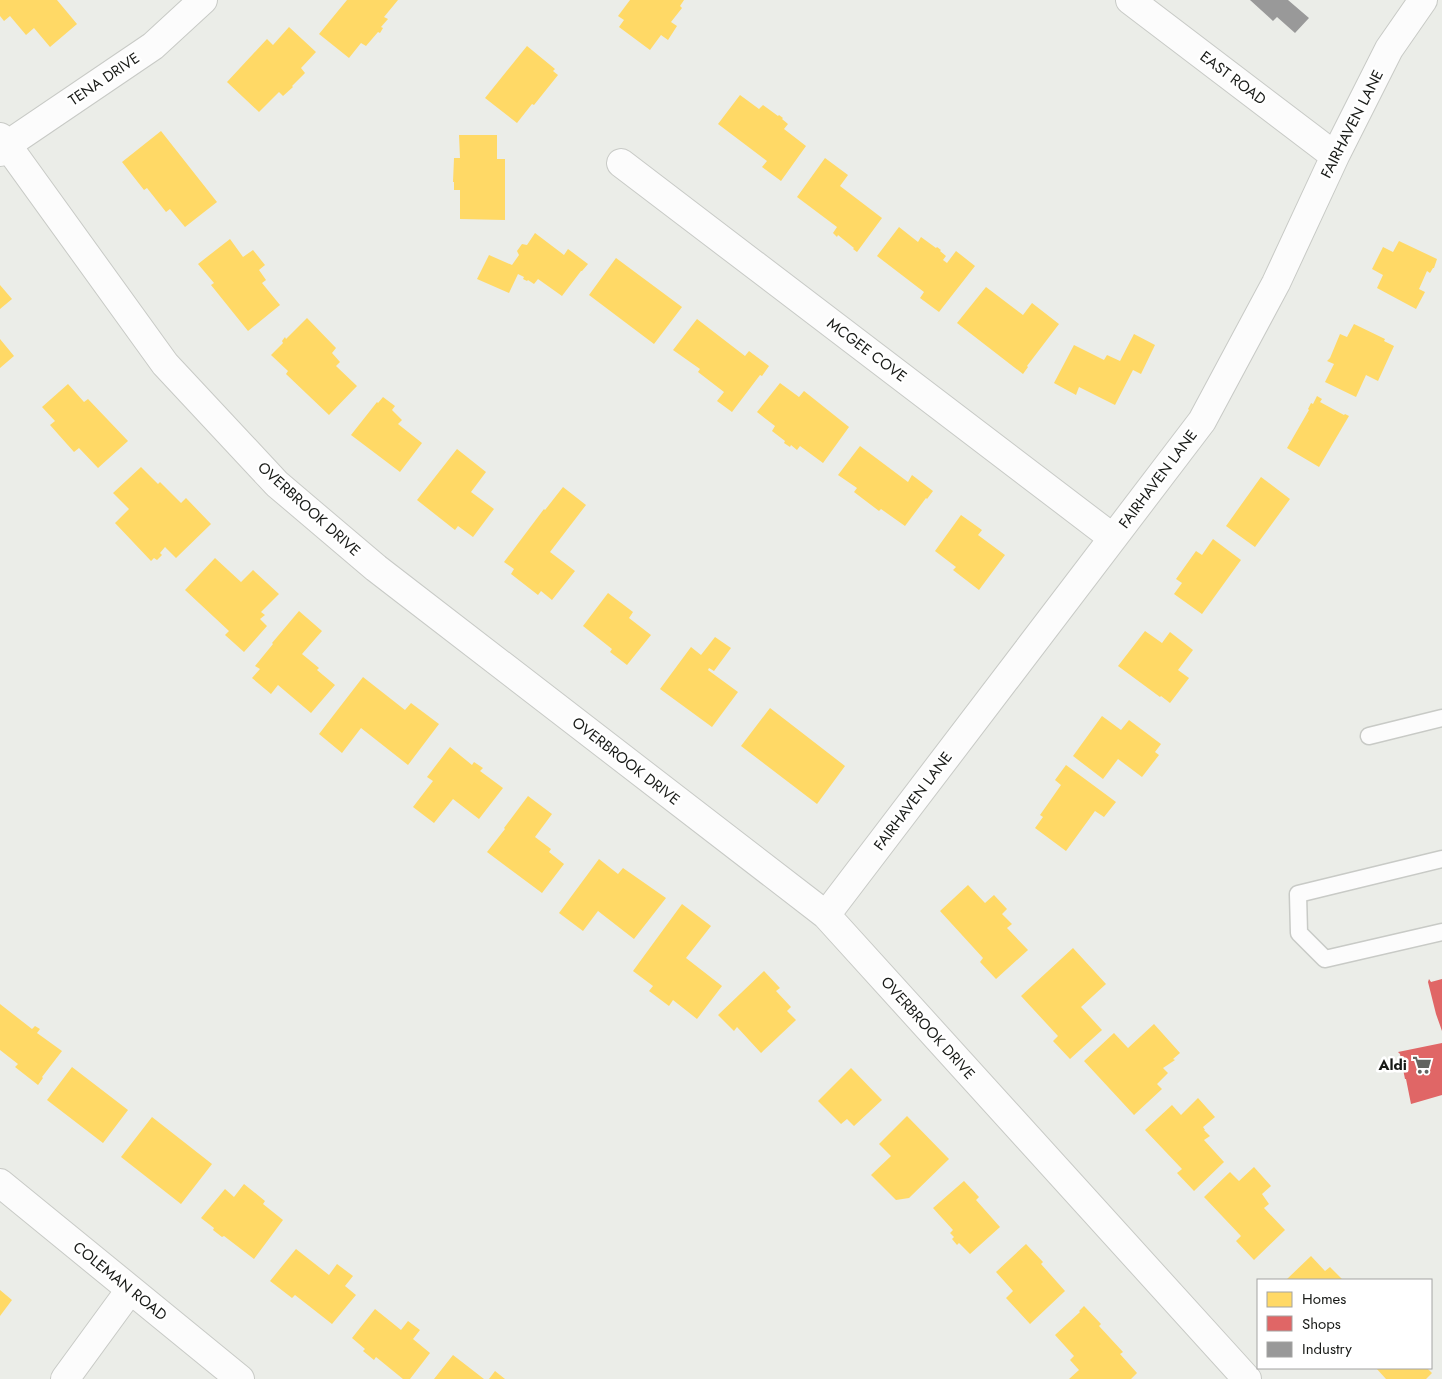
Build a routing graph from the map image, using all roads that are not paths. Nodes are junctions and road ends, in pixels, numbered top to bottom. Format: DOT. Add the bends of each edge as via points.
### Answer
graph roads {
  1 [pos="203,0"];
  2 [pos="1130,0"];
  3 [pos="1423,0"];
  4 [pos="2,145"];
  5 [pos="1336,156"];
  6 [pos="621,163"];
  7 [pos="1113,538"];
  8 [pos="1442,718"];
  9 [pos="1369,736"];
  10 [pos="1442,859"];
  11 [pos="826,915"];
  12 [pos="1442,932"];
  13 [pos="0,1184"];
  14 [pos="130,1290"];
  15 [pos="65,1379"];
  16 [pos="240,1379"];
  17 [pos="1247,1379"];
  1 -- 4 [label="street, TENA DRIVE" via="153,46"];
  2 -- 5 [label="street, EAST ROAD"];
  3 -- 5 [label="street, FAIRHAVEN LANE" via="1390,49"];
  4 -- 11 [label="street, OVERBROOK DRIVE" via="165,364 277,484 376,568"];
  5 -- 7 [label="street, FAIRHAVEN LANE" via="1276,283 1202,421"];
  6 -- 7 [label="street, MCGEE COVE"];
  7 -- 11 [label="street, FAIRHAVEN LANE"];
  8 -- 9 [label="lane"];
  10 -- 12 [label="lane" via="1298,894 1299,933 1325,959"];
  11 -- 17 [label="street, OVERBROOK DRIVE"];
  13 -- 14 [label="street, COLEMAN ROAD"];
  14 -- 15 [label="street"];
  14 -- 16 [label="street, COLEMAN ROAD"];
}
